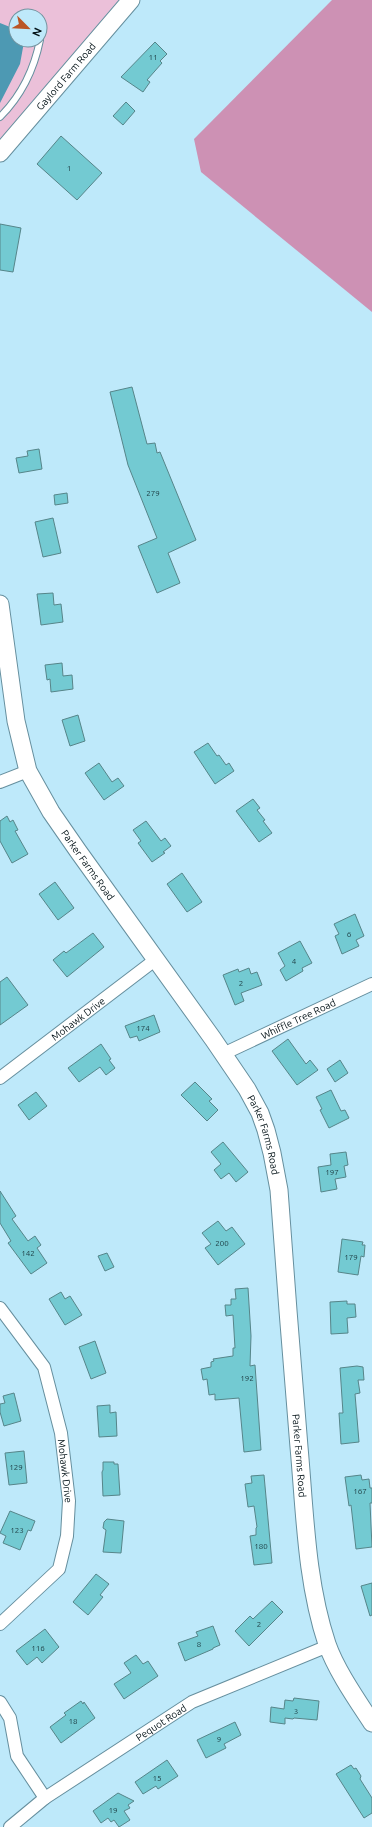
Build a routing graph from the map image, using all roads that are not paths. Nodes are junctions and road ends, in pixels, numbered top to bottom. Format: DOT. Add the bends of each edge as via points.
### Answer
graph roads {
  1 [pos="131,0"];
  2 [pos="38,48"];
  3 [pos="0,117"];
  4 [pos="0,153"];
  5 [pos="0,604"];
  6 [pos="28,771"];
  7 [pos="0,782"];
  8 [pos="156,960"];
  9 [pos="372,984"];
  10 [pos="223,1054"];
  11 [pos="0,1078"];
  12 [pos="0,1308"];
  13 [pos="0,1624"];
  14 [pos="328,1646"];
  15 [pos="0,1702"];
  16 [pos="372,1723"];
  17 [pos="45,1798"];
  18 [pos="10,1827"];
  1 -- 4 [label="street, Gaylord Farm Road"];
  2 -- 3 [label="lane" via="23,89"];
  5 -- 6 [label="street, Parker Farms Road" via="16,721"];
  6 -- 7 [label="street"];
  6 -- 8 [label="street, Parker Farms Road" via="51,812"];
  8 -- 10 [label="street, Parker Farms Road"];
  8 -- 11 [label="street, Mohawk Drive"];
  9 -- 10 [label="street, Whiffle Tree Road"];
  10 -- 14 [label="street, Parker Farms Road" via="260,1113 272,1153 279,1190 311,1578"];
  12 -- 13 [label="street, Mohawk Drive" via="44,1367 61,1433 69,1501 67,1536 59,1569"];
  14 -- 16 [label="street, Parker Farms Road"];
  14 -- 17 [label="street, Pequot Road" via="192,1702"];
  15 -- 17 [label="street" via="10,1718 17,1756"];
  17 -- 18 [label="street, Pequot Road"];
}
